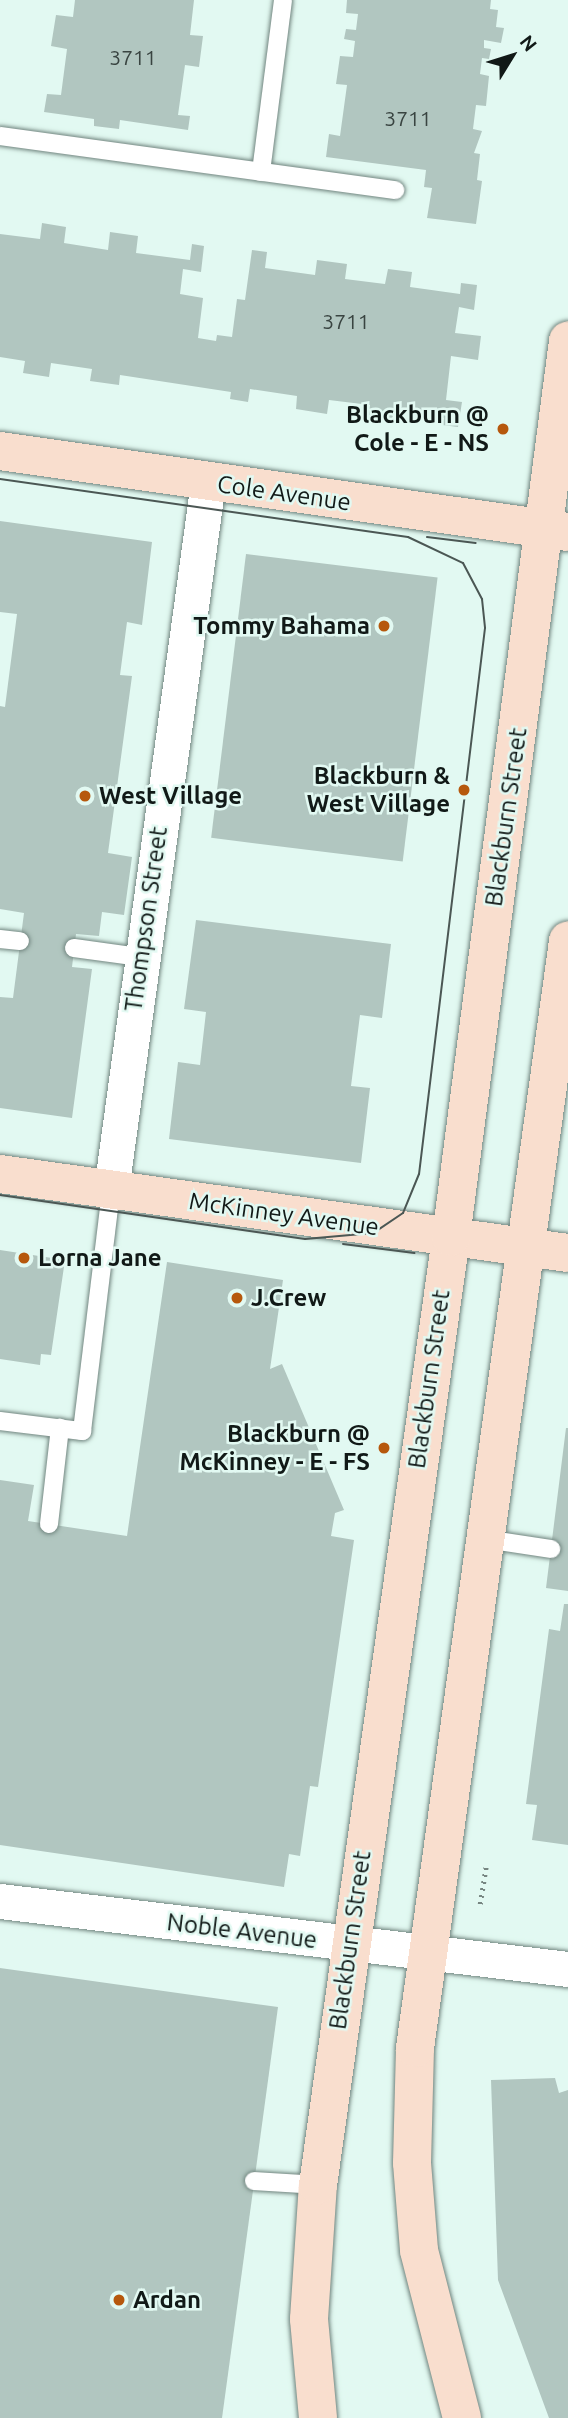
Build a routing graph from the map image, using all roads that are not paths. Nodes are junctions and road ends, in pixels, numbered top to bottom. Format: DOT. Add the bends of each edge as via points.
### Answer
graph roads {
  1 [pos="283,0"];
  2 [pos="0,136"];
  3 [pos="261,172"];
  4 [pos="395,190"];
  5 [pos="568,341"];
  6 [pos="0,451"];
  7 [pos="208,482"];
  8 [pos="556,530"];
  9 [pos="0,939"];
  10 [pos="20,941"];
  11 [pos="568,941"];
  12 [pos="74,948"];
  13 [pos="140,957"];
  14 [pos="0,1174"];
  15 [pos="111,1190"];
  16 [pos="451,1237"];
  17 [pos="526,1248"];
  18 [pos="568,1254"];
  19 [pos="0,1421"];
  20 [pos="60,1428"];
  21 [pos="49,1524"];
  22 [pos="485,1539"];
  23 [pos="551,1549"];
  24 [pos="0,1901"];
  25 [pos="349,1943"];
  26 [pos="428,1950"];
  27 [pos="568,1969"];
  28 [pos="254,2181"];
  29 [pos="318,2185"];
  30 [pos="318,2418"];
  31 [pos="462,2418"];
  1 -- 3 [label="lane"];
  2 -- 3 [label="lane"];
  3 -- 4 [label="lane"];
  5 -- 8 [label="street, Blackburn Street"];
  6 -- 7 [label="street, Cole Avenue"];
  7 -- 8 [label="street, Cole Avenue"];
  7 -- 13 [label="street, Thompson Street"];
  8 -- 16 [label="street, Blackburn Street"];
  9 -- 10 [label="lane"];
  11 -- 17 [label="street"];
  12 -- 13 [label="lane"];
  13 -- 15 [label="street, Thompson Street"];
  14 -- 15 [label="street, McKinney Avenue"];
  15 -- 16 [label="street, McKinney Avenue"];
  15 -- 20 [label="lane" via="82,1431"];
  16 -- 17 [label="street, McKinney Avenue"];
  16 -- 25 [label="street, Blackburn Street"];
  17 -- 18 [label="street, McKinney Avenue"];
  17 -- 22 [label="street"];
  19 -- 20 [label="lane"];
  20 -- 21 [label="lane"];
  22 -- 23 [label="lane"];
  22 -- 26 [label="street"];
  24 -- 25 [label="street, Noble Avenue"];
  25 -- 26 [label="street, Noble Avenue"];
  25 -- 29 [label="street, Blackburn Street"];
  26 -- 27 [label="street, Noble Avenue"];
  26 -- 31 [label="street" via="415,2048 412,2164 419,2250"];
  28 -- 29 [label="lane"];
  29 -- 30 [label="street, Blackburn Street" via="309,2319"];
}
